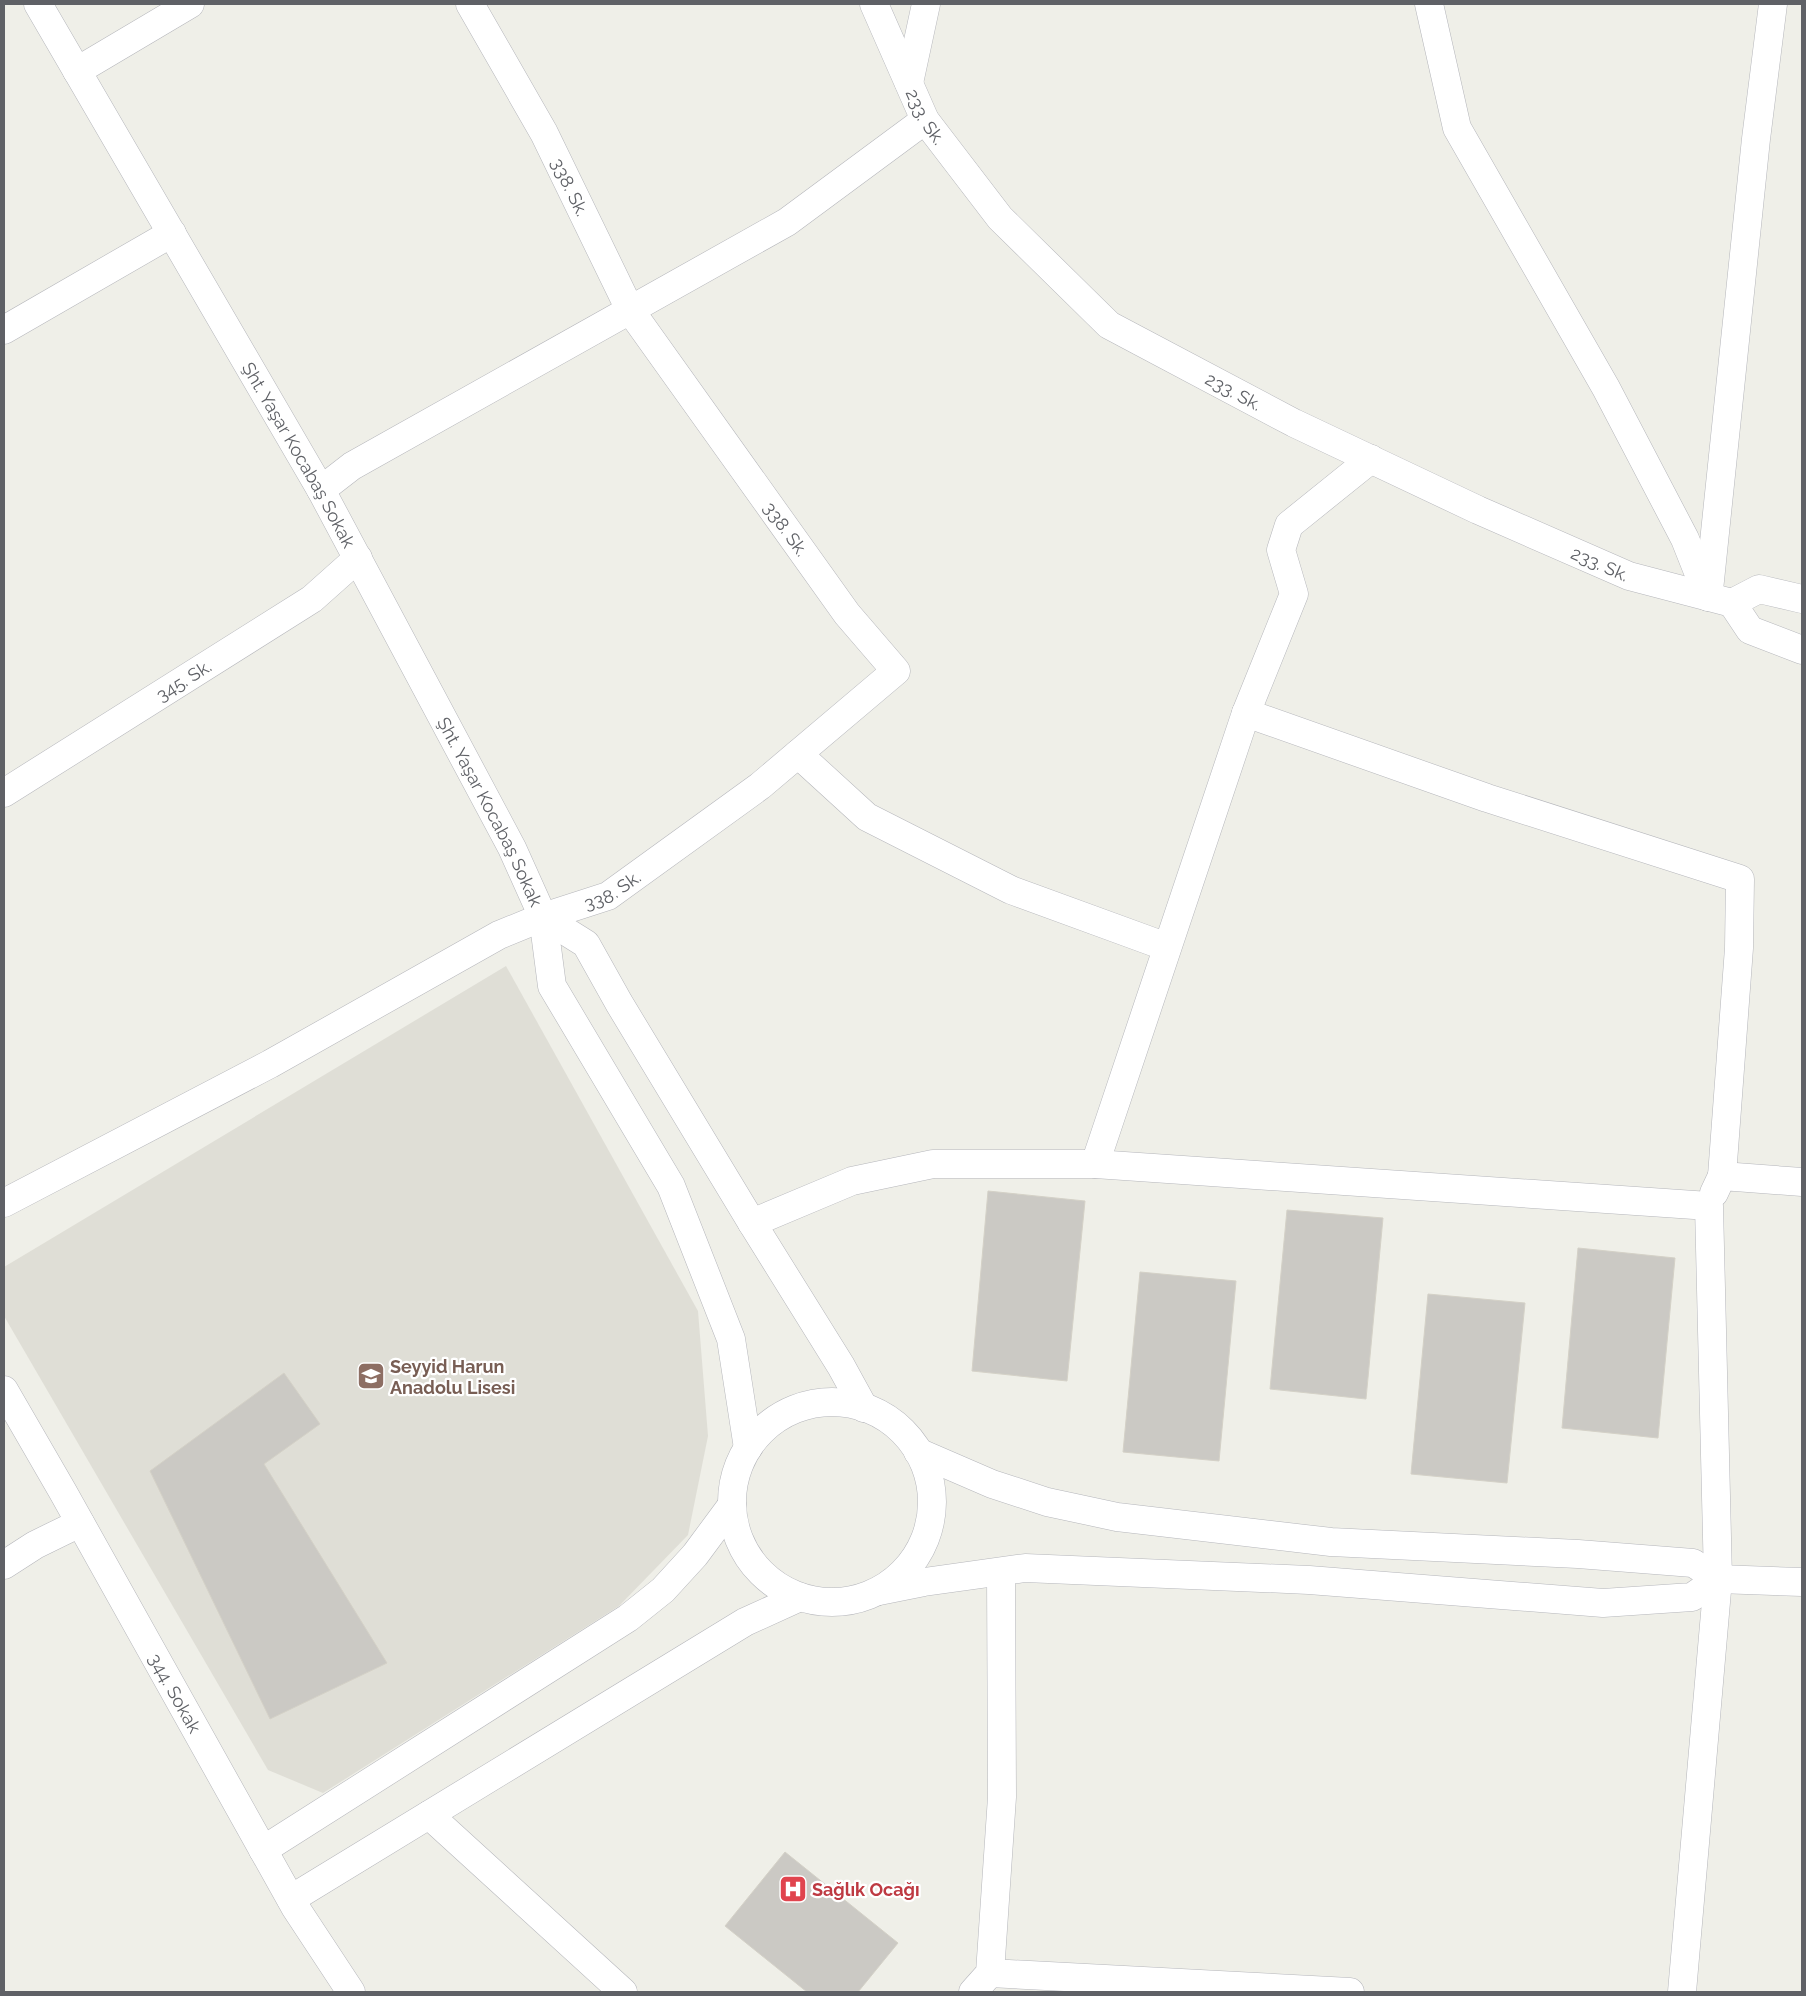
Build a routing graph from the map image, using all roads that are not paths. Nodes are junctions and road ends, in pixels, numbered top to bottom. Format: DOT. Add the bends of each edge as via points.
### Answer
graph roads {
  1 [pos="38,4"];
  2 [pos="190,4"];
  3 [pos="470,4"];
  4 [pos="874,4"];
  5 [pos="926,4"];
  6 [pos="1429,4"];
  7 [pos="1773,4"];
  8 [pos="77,71"];
  9 [pos="909,83"];
  10 [pos="925,120"];
  11 [pos="172,233"];
  12 [pos="630,310"];
  13 [pos="4,330"];
  14 [pos="1371,459"];
  15 [pos="321,490"];
  16 [pos="358,558"];
  17 [pos="1802,599"];
  18 [pos="1720,600"];
  19 [pos="1802,650"];
  20 [pos="1246,713"];
  21 [pos="798,754"];
  22 [pos="4,793"];
  23 [pos="543,917"];
  24 [pos="1168,947"];
  25 [pos="1095,1164"];
  26 [pos="1722,1176"];
  27 [pos="1802,1182"];
  28 [pos="4,1203"];
  29 [pos="1708,1206"];
  30 [pos="752,1223"];
  31 [pos="4,1390"];
  32 [pos="864,1408"];
  33 [pos="748,1448"];
  34 [pos="918,1452"];
  35 [pos="732,1505"];
  36 [pos="80,1523"];
  37 [pos="4,1565"];
  38 [pos="1001,1572"];
  39 [pos="1718,1579"];
  40 [pos="1802,1582"];
  41 [pos="879,1591"];
  42 [pos="800,1597"];
  43 [pos="429,1815"];
  44 [pos="263,1850"];
  45 [pos="291,1899"];
  46 [pos="981,1983"];
  47 [pos="350,1992"];
  48 [pos="624,1992"];
  49 [pos="1350,1992"];
  50 [pos="1682,1992"];
  1 -- 8 [label="street, Şht. Yaşar Kocabaş Sokak"];
  2 -- 8 [label="street"];
  3 -- 12 [label="street, 338. Sk." via="544,133"];
  4 -- 9 [label="street, 233. Sk."];
  5 -- 9 [label="street"];
  6 -- 18 [label="street" via="1458,128 1611,397"];
  7 -- 18 [label="street" via="1756,139"];
  8 -- 11 [label="street, Şht. Yaşar Kocabaş Sokak"];
  9 -- 10 [label="street, 233. Sk."];
  10 -- 12 [label="street" via="787,222"];
  10 -- 14 [label="street, 233. Sk." via="1000,218 1109,325 1294,423"];
  11 -- 13 [label="street"];
  11 -- 15 [label="street, Şht. Yaşar Kocabaş Sokak"];
  12 -- 15 [label="street" via="352,466"];
  12 -- 21 [label="street, 338. Sk." via="847,614 896,671"];
  14 -- 18 [label="street, 233. Sk." via="1629,576"];
  14 -- 20 [label="street" via="1290,525 1282,550 1294,594"];
  15 -- 16 [label="street, Şht. Yaşar Kocabaş Sokak"];
  16 -- 22 [label="street, 345. Sk." via="312,599"];
  16 -- 23 [label="street, Şht. Yaşar Kocabaş Sokak" via="512,848"];
  17 -- 18 [label="street" via="1759,589"];
  18 -- 19 [label="street" via="1750,630"];
  20 -- 24 [label="street"];
  20 -- 26 [label="street" via="1487,798 1740,879 1739,948"];
  21 -- 23 [label="street, 338. Sk." via="760,786 608,896"];
  21 -- 24 [label="street" via="867,817 1011,890"];
  23 -- 28 [label="street, 338. Sk." via="498,934 270,1064"];
  23 -- 30 [label="street" via="586,944"];
  23 -- 33 [label="street, Şht. Yaşar Kocabaş Sokak" via="552,986 671,1186 731,1339"];
  24 -- 25 [label="street"];
  25 -- 29 [label="street"];
  25 -- 30 [label="street" via="933,1164 852,1181"];
  26 -- 27 [label="street"];
  26 -- 29 [label="street"];
  29 -- 39 [label="street"];
  30 -- 32 [label="street"];
  31 -- 36 [label="street, 344. Sokak"];
  32 -- 33 [label="street" via="834,1403 794,1410 776,1419"];
  32 -- 34 [label="street" via="906,1435"];
  33 -- 35 [label="street" via="738,1466"];
  34 -- 39 [label="street" via="992,1484 1047,1502 1117,1516 1331,1542 1692,1563"];
  34 -- 41 [label="street" via="931,1490 928,1530 910,1566"];
  35 -- 42 [label="street" via="735,1526 752,1562 771,1581"];
  35 -- 44 [label="street" via="663,1590 628,1618"];
  36 -- 37 [label="street" via="35,1545"];
  36 -- 44 [label="street, 344. Sokak"];
  38 -- 39 [label="street" via="1025,1568 1309,1580 1603,1603 1692,1597"];
  38 -- 41 [label="street"];
  38 -- 46 [label="street" via="1002,1797"];
  39 -- 40 [label="street"];
  39 -- 50 [label="street"];
  41 -- 42 [label="street" via="840,1602"];
  42 -- 43 [label="street" via="746,1622"];
  43 -- 45 [label="street"];
  43 -- 48 [label="street"];
  44 -- 45 [label="street, 344. Sokak"];
  45 -- 47 [label="street, 344. Sokak"];
  46 -- 49 [label="street"];
}
